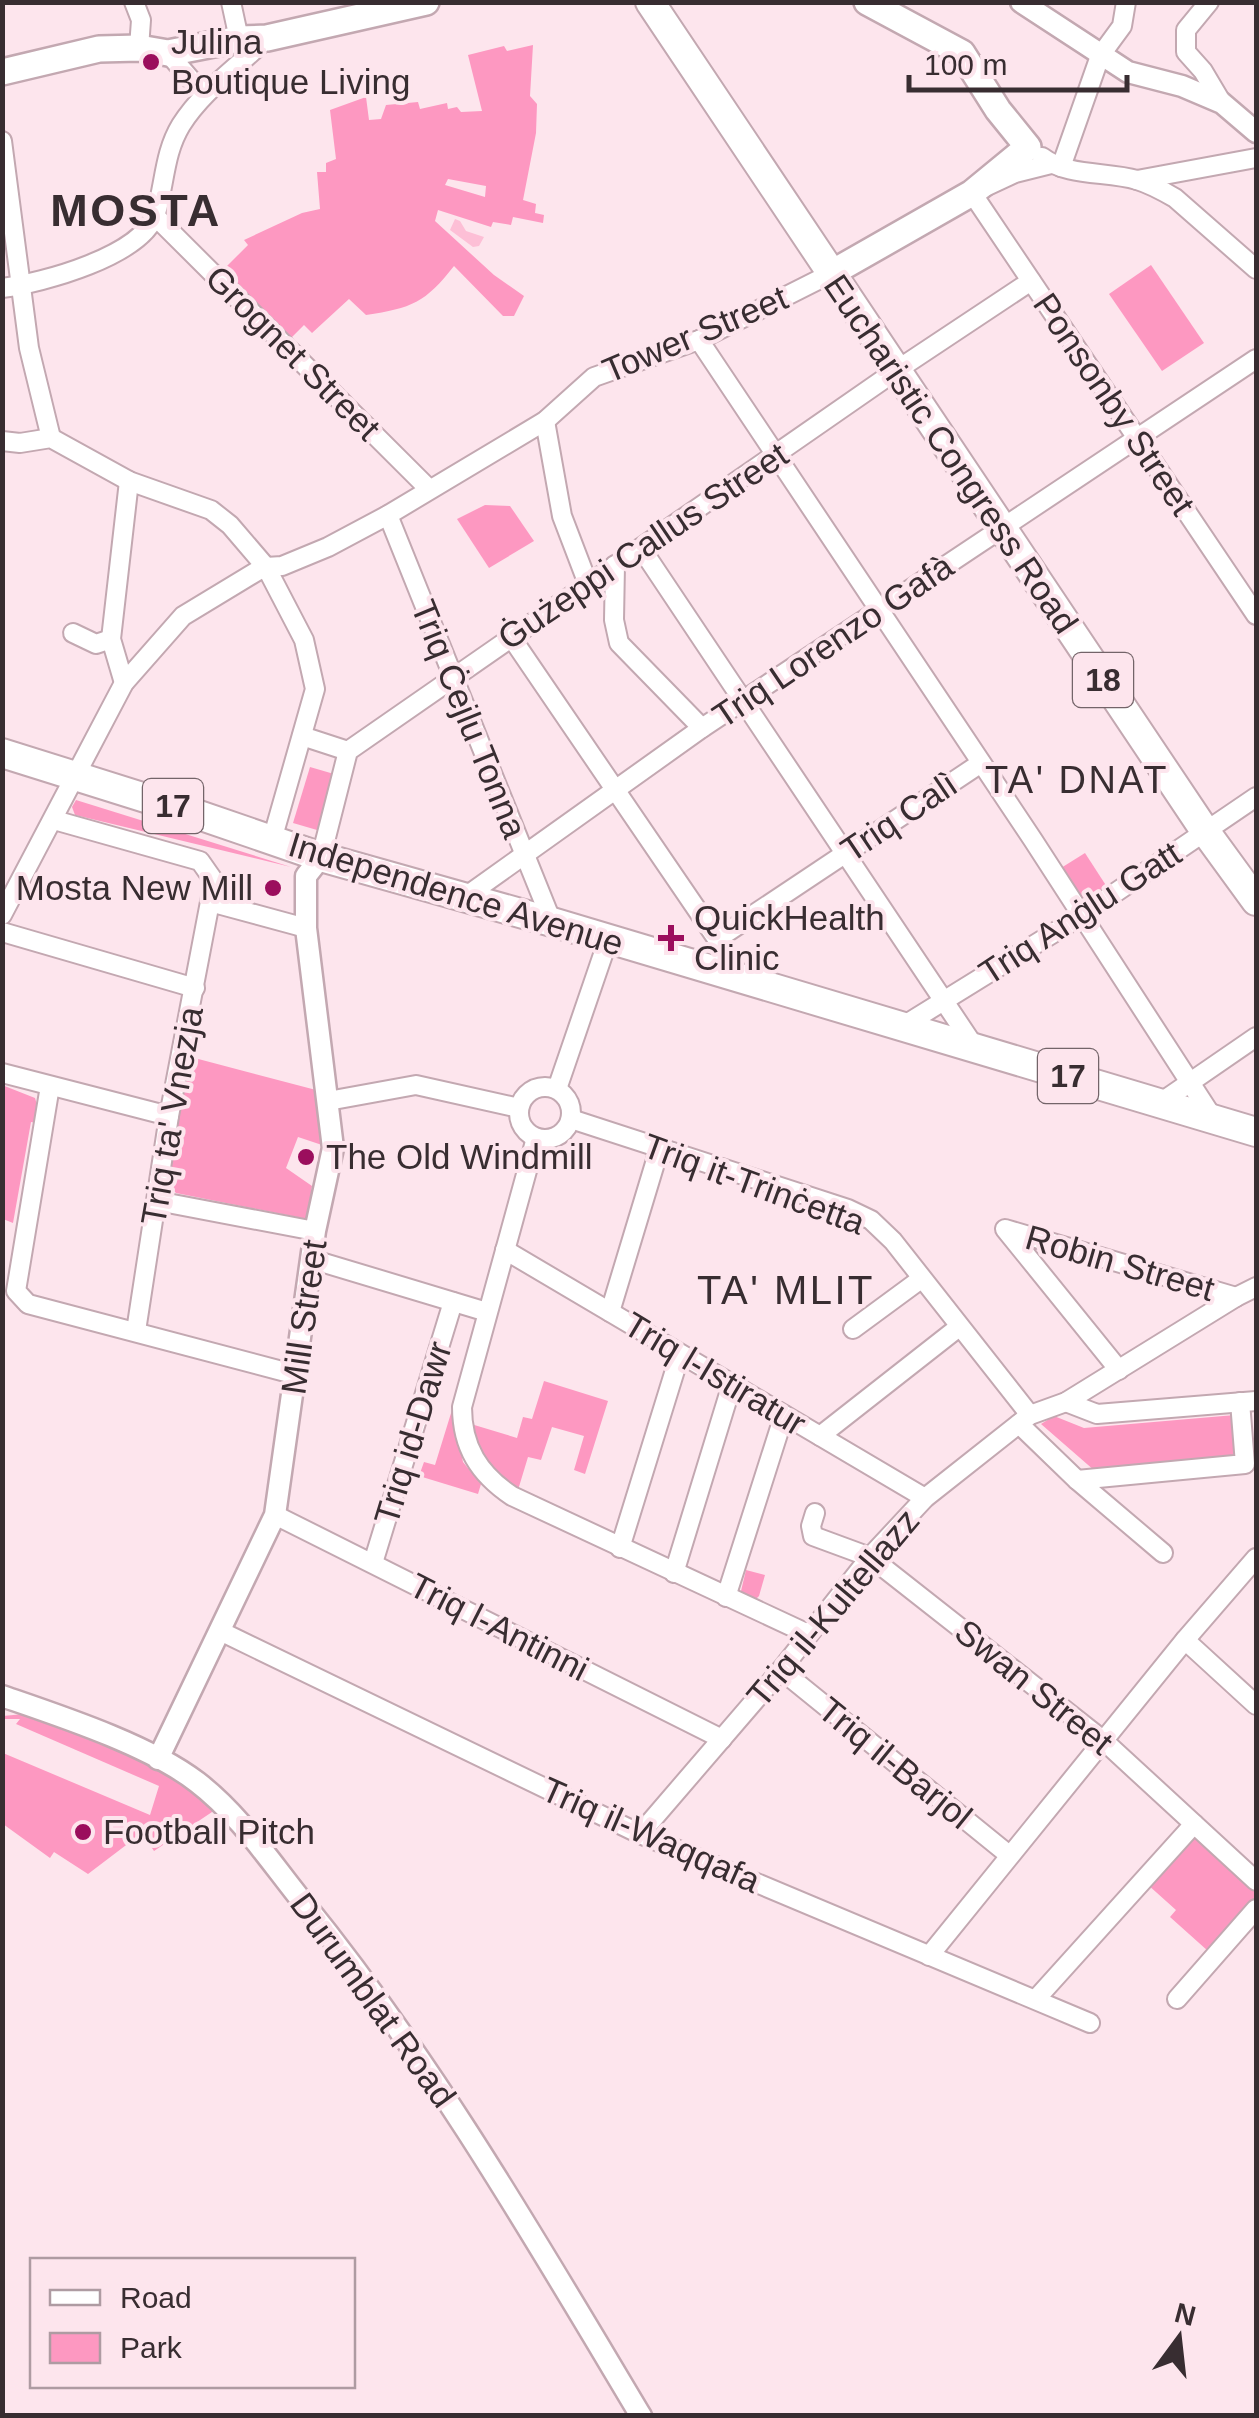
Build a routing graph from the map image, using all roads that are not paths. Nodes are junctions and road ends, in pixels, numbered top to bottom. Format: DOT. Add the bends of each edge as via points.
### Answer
graph roads {
  1 [pos="134,2"];
  2 [pos="231,2"];
  3 [pos="426,2"];
  4 [pos="650,2"];
  5 [pos="867,2"];
  6 [pos="1021,2"];
  7 [pos="1126,2"];
  8 [pos="1209,2"];
  9 [pos="267,38"];
  10 [pos="239,39"];
  11 [pos="139,48"];
  12 [pos="168,53"];
  13 [pos="1100,56"];
  14 [pos="2,72"];
  15 [pos="206,92"];
  16 [pos="1222,103"];
  17 [pos="1256,132"];
  18 [pos="2,141"];
  19 [pos="1028,147"];
  20 [pos="1256,158"];
  21 [pos="1056,166"];
  22 [pos="1136,180"];
  23 [pos="972,193"];
  24 [pos="156,217"];
  25 [pos="1256,270"];
  26 [pos="830,274"];
  27 [pos="1031,281"];
  28 [pos="11,287"];
  29 [pos="698,340"];
  30 [pos="1256,358"];
  31 [pos="897,370"];
  32 [pos="545,420"];
  33 [pos="51,438"];
  34 [pos="1137,439"];
  35 [pos="2,441"];
  36 [pos="774,456"];
  37 [pos="129,482"];
  38 [pos="429,489"];
  39 [pos="388,515"];
  40 [pos="1002,530"];
  41 [pos="642,548"];
  42 [pos="616,565"];
  43 [pos="263,568"];
  44 [pos="1256,577"];
  45 [pos="588,584"];
  46 [pos="1239,589"];
  47 [pos="880,610"];
  48 [pos="1256,614"];
  49 [pos="72,634"];
  50 [pos="510,637"];
  51 [pos="111,639"];
  52 [pos="452,677"];
  53 [pos="124,683"];
  54 [pos="742,704"];
  55 [pos="702,728"];
  56 [pos="302,736"];
  57 [pos="348,751"];
  58 [pos="2,754"];
  59 [pos="981,762"];
  60 [pos="74,775"];
  61 [pos="617,791"];
  62 [pos="1256,797"];
  63 [pos="54,820"];
  64 [pos="1204,831"];
  65 [pos="272,840"];
  66 [pos="523,853"];
  67 [pos="845,854"];
  68 [pos="321,858"];
  69 [pos="464,897"];
  70 [pos="1256,901"];
  71 [pos="210,902"];
  72 [pos="2,915"];
  73 [pos="1081,916"];
  74 [pos="552,922"];
  75 [pos="306,928"];
  76 [pos="2,932"];
  77 [pos="718,939"];
  78 [pos="608,940"];
  79 [pos="736,978"];
  80 [pos="195,988"];
  81 [pos="944,1000"];
  82 [pos="902,1026"];
  83 [pos="1256,1038"];
  84 [pos="976,1049"];
  85 [pos="2,1073"];
  86 [pos="1189,1081"];
  87 [pos="50,1086"];
  88 [pos="557,1089"];
  89 [pos="328,1101"];
  90 [pos="1160,1103"];
  91 [pos="519,1108"];
  92 [pos="170,1116"];
  93 [pos="1213,1118"];
  94 [pos="571,1119"];
  95 [pos="1256,1132"];
  96 [pos="536,1138"];
  97 [pos="659,1150"];
  98 [pos="157,1201"];
  99 [pos="315,1231"];
  100 [pos="506,1250"];
  101 [pos="311,1259"];
  102 [pos="922,1279"];
  103 [pos="1256,1288"];
  104 [pos="1236,1297"];
  105 [pos="453,1302"];
  106 [pos="487,1312"];
  107 [pos="610,1312"];
  108 [pos="958,1327"];
  109 [pos="853,1329"];
  110 [pos="136,1331"];
  111 [pos="680,1354"];
  112 [pos="1119,1370"];
  113 [pos="296,1375"];
  114 [pos="732,1384"];
  115 [pos="1248,1401"];
  116 [pos="1066,1402"];
  117 [pos="784,1415"];
  118 [pos="1025,1420"];
  119 [pos="820,1436"];
  120 [pos="1076,1480"];
  121 [pos="925,1498"];
  122 [pos="815,1512"];
  123 [pos="275,1516"];
  124 [pos="620,1548"];
  125 [pos="1164,1553"];
  126 [pos="870,1557"];
  127 [pos="1256,1558"];
  128 [pos="373,1564"];
  129 [pos="674,1572"];
  130 [pos="726,1597"];
  131 [pos="220,1631"];
  132 [pos="808,1634"];
  133 [pos="1184,1640"];
  134 [pos="781,1670"];
  135 [pos="2,1696"];
  136 [pos="1256,1705"];
  137 [pos="722,1740"];
  138 [pos="1104,1740"];
  139 [pos="158,1758"];
  140 [pos="1194,1824"];
  141 [pos="640,1834"];
  142 [pos="1009,1855"];
  143 [pos="1256,1881"];
  144 [pos="1256,1909"];
  145 [pos="929,1956"];
  146 [pos="1036,1999"];
  147 [pos="1177,1999"];
  148 [pos="1090,2023"];
  149 [pos="641,2416"];
  1 -- 11 [label="street"];
  2 -- 10 [label="street"];
  3 -- 9 [label="main road"];
  4 -- 26 [label="main road, Eucharistic Congress Road / 18"];
  5 -- 19 [label="main road" via="962,54"];
  6 -- 13 [label="street"];
  7 -- 13 [label="street" via="1122,26"];
  8 -- 16 [label="street" via="1186,30 1186,52"];
  9 -- 10 [label="main road"];
  9 -- 15 [label="street"];
  10 -- 12 [label="main road"];
  11 -- 12 [label="main road"];
  11 -- 14 [label="main road" via="99,49"];
  12 -- 15 [label="street"];
  13 -- 16 [label="street"];
  13 -- 21 [label="street"];
  15 -- 24 [label="street" via="179,128"];
  16 -- 17 [label="street"];
  18 -- 28 [label="street"];
  19 -- 21 [label="street"];
  19 -- 23 [label="main road, Tower Street"];
  20 -- 22 [label="street"];
  21 -- 22 [label="street"];
  21 -- 23 [label="street, Tower Street" via="1015,173"];
  22 -- 25 [label="street" via="1175,198"];
  23 -- 26 [label="main road, Tower Street"];
  23 -- 27 [label="street, Ponsonby Street"];
  24 -- 28 [label="street" via="91,266"];
  24 -- 38 [label="street, Grognet Street"];
  26 -- 29 [label="street, Tower Street"];
  26 -- 31 [label="main road, Eucharistic Congress Road / 18"];
  27 -- 31 [label="street, Ġużeppi Callus Street"];
  27 -- 34 [label="street, Ponsonby Street"];
  28 -- 33 [label="street"];
  29 -- 32 [label="street, Tower Street" via="594,376"];
  29 -- 36 [label="street"];
  30 -- 34 [label="street, Triq Lorenzo Gafà"];
  31 -- 36 [label="street, Ġużeppi Callus Street"];
  31 -- 40 [label="main road, Eucharistic Congress Road / 18"];
  32 -- 38 [label="street, Tower Street"];
  32 -- 45 [label="street" via="562,516"];
  33 -- 35 [label="street"];
  33 -- 37 [label="street"];
  34 -- 40 [label="street, Triq Lorenzo Gafà"];
  34 -- 46 [label="street, Ponsonby Street"];
  36 -- 41 [label="street, Ġużeppi Callus Street"];
  36 -- 47 [label="street"];
  37 -- 43 [label="street" via="211,510"];
  37 -- 51 [label="street"];
  38 -- 39 [label="street, Tower Street"];
  39 -- 43 [label="street, Tower Street" via="313,553"];
  39 -- 52 [label="street, Triq Ċejlu Tonna"];
  40 -- 47 [label="street, Triq Lorenzo Gafà"];
  40 -- 64 [label="main road, Eucharistic Congress Road / 18"];
  41 -- 42 [label="street, Ġużeppi Callus Street"];
  41 -- 54 [label="street"];
  42 -- 45 [label="street, Ġużeppi Callus Street"];
  42 -- 55 [label="street" via="619,643"];
  43 -- 53 [label="street, Tower Street" via="194,607"];
  43 -- 56 [label="street" via="304,640 315,690"];
  44 -- 46 [label="street"];
  45 -- 50 [label="street, Ġużeppi Callus Street"];
  46 -- 48 [label="street, Ponsonby Street"];
  47 -- 54 [label="street, Triq Lorenzo Gafà"];
  47 -- 59 [label="street"];
  49 -- 51 [label="street" via="96,644"];
  50 -- 52 [label="street, Ġużeppi Callus Street"];
  50 -- 61 [label="street"];
  51 -- 53 [label="street"];
  52 -- 57 [label="street, Ġużeppi Callus Street"];
  52 -- 66 [label="street, Triq Ċejlu Tonna"];
  53 -- 60 [label="street, Tower Street"];
  54 -- 55 [label="street, Triq Lorenzo Gafà"];
  54 -- 67 [label="street"];
  55 -- 61 [label="street, Triq Lorenzo Gafà"];
  56 -- 57 [label="street"];
  56 -- 65 [label="street"];
  57 -- 68 [label="street"];
  58 -- 60 [label="main road, Independence Avenue / 17"];
  59 -- 67 [label="street, Triq Calì"];
  59 -- 73 [label="street"];
  60 -- 63 [label="street, Tower Street"];
  60 -- 65 [label="main road, Independence Avenue / 17"];
  61 -- 66 [label="street, Triq Lorenzo Gafà"];
  61 -- 77 [label="street"];
  62 -- 64 [label="street, Triq Anġlu Gatt"];
  63 -- 71 [label="street" via="200,861 214,881"];
  63 -- 72 [label="street, Tower Street"];
  64 -- 70 [label="main road, Eucharistic Congress Road / 18"];
  64 -- 73 [label="street, Triq Anġlu Gatt"];
  65 -- 68 [label="main road, Independence Avenue / 17"];
  66 -- 69 [label="street, Triq Lorenzo Gafà"];
  66 -- 74 [label="street, Triq Ċejlu Tonna"];
  67 -- 77 [label="street, Triq Calì"];
  67 -- 81 [label="street"];
  68 -- 69 [label="main road, Independence Avenue / 17"];
  68 -- 75 [label="street, Mill Street" via="306,876"];
  69 -- 74 [label="main road, Independence Avenue / 17"];
  71 -- 75 [label="street"];
  71 -- 80 [label="street, Triq ta' Vnezja"];
  73 -- 81 [label="street, Triq Anġlu Gatt"];
  73 -- 86 [label="street"];
  74 -- 78 [label="main road, Independence Avenue / 17"];
  75 -- 89 [label="street, Mill Street"];
  76 -- 80 [label="street"];
  77 -- 79 [label="street"];
  78 -- 79 [label="main road, Independence Avenue / 17"];
  78 -- 88 [label="street"];
  79 -- 82 [label="main road, Independence Avenue / 17"];
  80 -- 92 [label="street, Triq ta' Vnezja"];
  81 -- 82 [label="street, Triq Anġlu Gatt"];
  81 -- 84 [label="street"];
  82 -- 84 [label="main road, Independence Avenue / 17"];
  83 -- 86 [label="street"];
  84 -- 90 [label="main road, Independence Avenue / 17"];
  85 -- 87 [label="street"];
  86 -- 90 [label="street"];
  86 -- 93 [label="street"];
  87 -- 92 [label="street"];
  87 -- 110 [label="street" via="16,1290 28,1304"];
  88 -- 91 [label="street" via="533,1089"];
  88 -- 94 [label="street" via="569,1102"];
  89 -- 91 [label="street" via="416,1085"];
  89 -- 99 [label="street, Mill Street" via="333,1148"];
  90 -- 93 [label="main road, Independence Avenue / 17"];
  91 -- 96 [label="street" via="522,1126"];
  92 -- 98 [label="street, Triq ta' Vnezja"];
  93 -- 95 [label="main road, Independence Avenue / 17"];
  94 -- 96 [label="street" via="562,1134"];
  94 -- 97 [label="street, Triq it-Trinċetta"];
  96 -- 100 [label="street"];
  97 -- 102 [label="street, Triq it-Trinċetta" via="871,1220"];
  97 -- 107 [label="street"];
  98 -- 99 [label="street"];
  98 -- 110 [label="street, Triq ta' Vnezja"];
  99 -- 101 [label="street, Mill Street"];
  100 -- 106 [label="street"];
  100 -- 107 [label="street, Triq l-Istiratur"];
  101 -- 105 [label="street"];
  101 -- 113 [label="street, Mill Street"];
  102 -- 108 [label="street, Triq it-Trinċetta"];
  102 -- 109 [label="street"];
  103 -- 104 [label="street, Triq il-Kultellazz"];
  104 -- 112 [label="street, Triq il-Kultellazz"];
  104 -- 112 [label="street, Robin Street" via="1005,1229"];
  105 -- 106 [label="street"];
  105 -- 128 [label="street, Triq id-Dawr"];
  106 -- 124 [label="street" via="462,1407 470,1452 482,1472 512,1496"];
  107 -- 111 [label="street, Triq l-Istiratur"];
  108 -- 118 [label="street, Triq it-Trinċetta"];
  108 -- 119 [label="street"];
  110 -- 113 [label="street"];
  111 -- 114 [label="street, Triq l-Istiratur"];
  111 -- 124 [label="street"];
  112 -- 116 [label="street, Triq il-Kultellazz"];
  113 -- 123 [label="street, Mill Street"];
  114 -- 117 [label="street, Triq l-Istiratur"];
  114 -- 129 [label="street"];
  115 -- 116 [label="street" via="1097,1414"];
  115 -- 120 [label="street" via="1245,1464"];
  116 -- 118 [label="street, Triq il-Kultellazz"];
  117 -- 119 [label="street, Triq l-Istiratur"];
  117 -- 130 [label="street"];
  118 -- 120 [label="street, Triq it-Trinċetta"];
  118 -- 121 [label="street, Triq il-Kultellazz"];
  119 -- 121 [label="street, Triq l-Istiratur"];
  120 -- 125 [label="street, Triq it-Trinċetta"];
  121 -- 126 [label="street, Triq il-Kultellazz"];
  122 -- 126 [label="street, Swan Street" via="813,1536"];
  123 -- 128 [label="street, Triq l-Antinni"];
  123 -- 131 [label="street, Mill Street"];
  124 -- 129 [label="street"];
  126 -- 132 [label="street, Triq il-Kultellazz"];
  126 -- 138 [label="street, Swan Street"];
  127 -- 133 [label="street"];
  128 -- 137 [label="street, Triq l-Antinni"];
  129 -- 130 [label="street"];
  130 -- 132 [label="street"];
  131 -- 139 [label="street, Mill Street"];
  131 -- 141 [label="street, Triq il-Waqqafa"];
  132 -- 134 [label="street, Triq il-Kultellazz"];
  133 -- 136 [label="street"];
  133 -- 138 [label="street"];
  134 -- 137 [label="street, Triq il-Kultellazz"];
  134 -- 142 [label="street, Triq il-Barjol"];
  135 -- 139 [label="street, Durumblat Road"];
  137 -- 141 [label="street, Triq il-Kultellazz"];
  138 -- 140 [label="street, Swan Street"];
  138 -- 142 [label="street"];
  139 -- 149 [label="street, Durumblat Road" via="226,1807 329,1934 481,2150"];
  140 -- 143 [label="street, Swan Street"];
  140 -- 146 [label="street"];
  141 -- 145 [label="street, Triq il-Waqqafa"];
  142 -- 145 [label="street"];
  144 -- 147 [label="street"];
  145 -- 146 [label="street, Triq il-Waqqafa"];
  146 -- 148 [label="street, Triq il-Waqqafa"];
}
